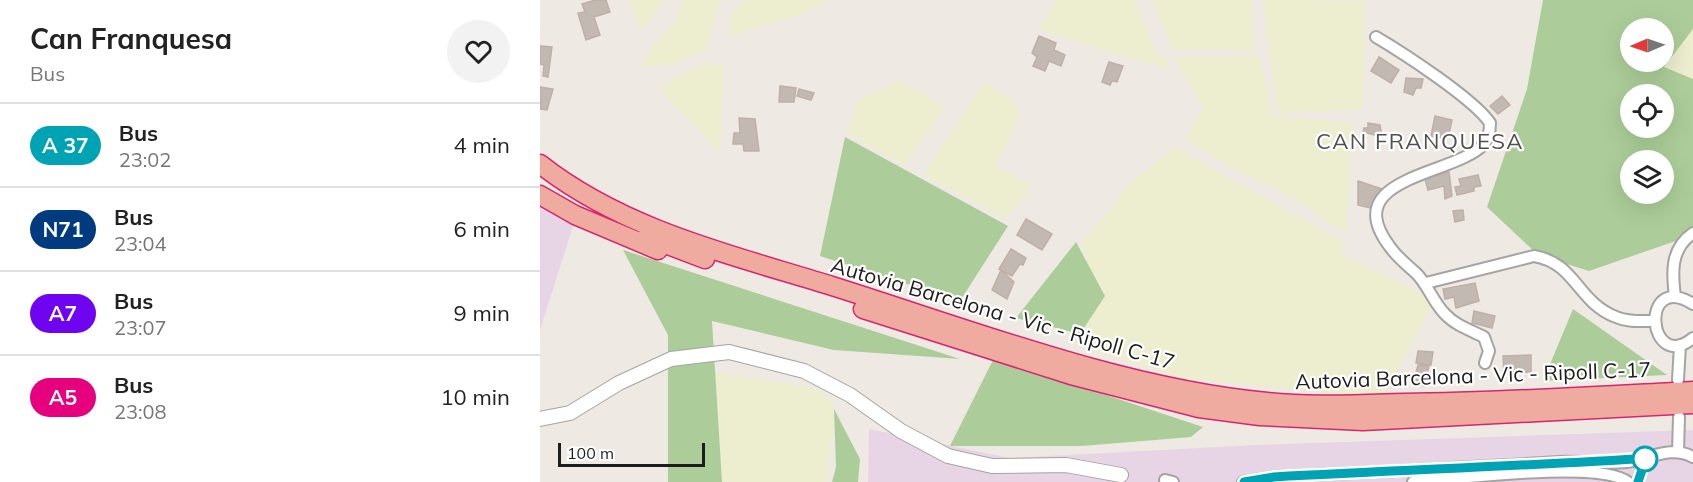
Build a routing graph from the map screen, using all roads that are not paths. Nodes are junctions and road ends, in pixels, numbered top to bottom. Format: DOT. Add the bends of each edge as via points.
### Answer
graph roads {
  1 [pos="1376,37"];
  2 [pos="540,164"];
  3 [pos="540,179"];
  4 [pos="540,195"];
  5 [pos="1693,233"];
  6 [pos="678,250"];
  7 [pos="1426,283"];
  8 [pos="1675,297"];
  9 [pos="1693,304"];
  10 [pos="1653,321"];
  11 [pos="1693,338"];
  12 [pos="1680,345"];
  13 [pos="1485,363"];
  14 [pos="1678,380"];
  15 [pos="1693,391"];
  16 [pos="1693,404"];
  17 [pos="1679,417"];
  18 [pos="540,419"];
  19 [pos="1678,451"];
  20 [pos="1693,457"];
  21 [pos="1652,458"];
  22 [pos="1121,475"];
  23 [pos="1243,482"];
  24 [pos="1413,482"];
  25 [pos="1628,482"];
  26 [pos="1638,482"];
  1 -- 7 [label="street" via="1467,101 1490,123 1490,135 1483,145 1453,163 1407,178 1385,194 1378,208 1377,224 1390,247"];
  2 -- 15 [label="highway, Autovia Barcelona - Vic - Ripoll C-17" via="607,207 706,247 1075,362 1172,387 1267,402 1356,404"];
  3 -- 6 [label="highway, Autovia Barcelona - Vic - Ripoll C-17" via="588,210"];
  4 -- 6 [label="highway" via="575,215 658,250"];
  5 -- 8 [label="street" via="1677,252 1673,264"];
  6 -- 16 [label="highway, Autovia Barcelona - Vic - Ripoll C-17" via="1071,375 1199,408 1260,416 1363,421"];
  7 -- 10 [label="street" via="1534,256 1558,263 1591,302 1604,311 1628,321"];
  7 -- 13 [label="street" via="1443,313 1484,337 1489,351"];
  8 -- 9 [label="street"];
  8 -- 10 [label="street" via="1662,303"];
  10 -- 12 [label="street" via="1654,329 1665,342"];
  11 -- 12 [label="street"];
  12 -- 14 [label="street"];
  17 -- 19 [label="street"];
  18 -- 22 [label="street" via="570,413 671,358 729,352 804,371 948,456 992,466 1066,465"];
  19 -- 20 [label="street"];
  19 -- 21 [label="street"];
  21 -- 23 [label="street" via="1274,477"];
  21 -- 26 [label="street" via="1643,467"];
  24 -- 25 [label="street" via="1575,472 1617,475"];
}
